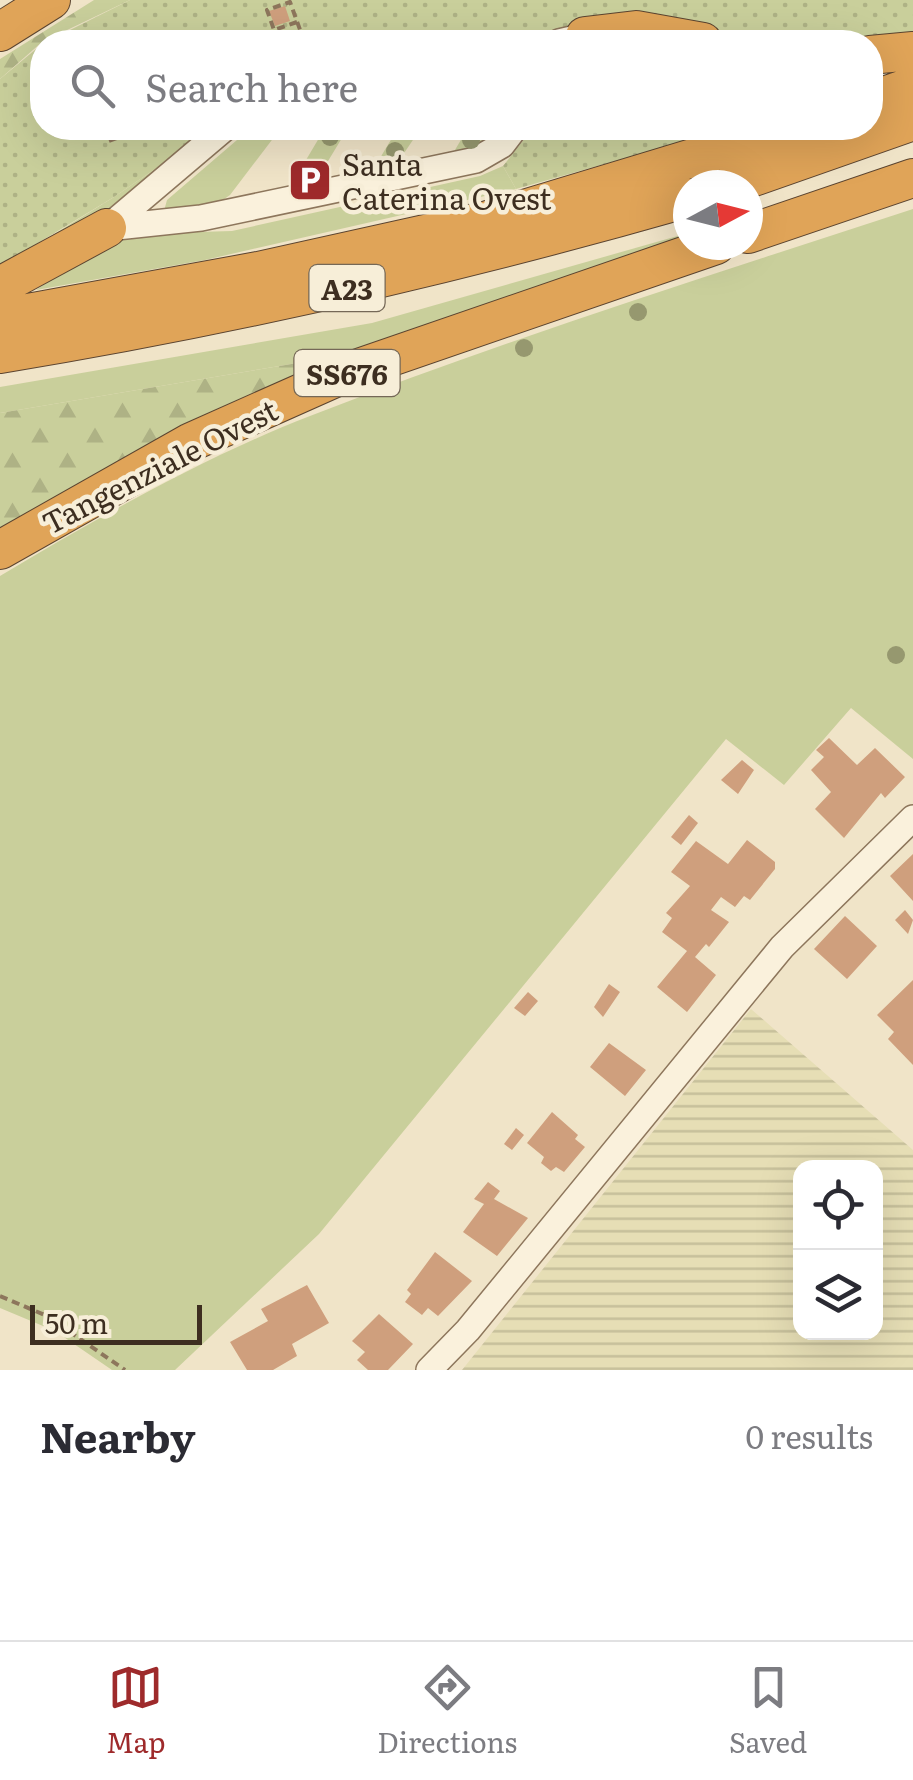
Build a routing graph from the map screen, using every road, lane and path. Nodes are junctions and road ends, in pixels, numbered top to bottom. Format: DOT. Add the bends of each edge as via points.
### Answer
graph roads {
  1 [pos="51,0"];
  2 [pos="297,22"];
  3 [pos="300,30"];
  4 [pos="0,32"];
  5 [pos="913,51"];
  6 [pos="883,53"];
  7 [pos="913,86"];
  8 [pos="883,96"];
  9 [pos="913,122"];
  10 [pos="883,132"];
  11 [pos="212,140"];
  12 [pos="506,140"];
  13 [pos="752,140"];
  14 [pos="861,140"];
  15 [pos="763,174"];
  16 [pos="913,178"];
  17 [pos="673,202"];
  18 [pos="106,228"];
  19 [pos="763,229"];
  20 [pos="673,260"];
  21 [pos="0,286"];
  22 [pos="0,318"];
  23 [pos="0,354"];
  24 [pos="0,550"];
  25 [pos="913,818"];
  26 [pos="0,1296"];
  27 [pos="125,1370"];
  28 [pos="429,1370"];
  1 -- 4 [label="highway"];
  2 -- 2 [label="path" via="290,2 267,10 274,30"];
  2 -- 3 [label="path"];
  5 -- 6 [label="highway"];
  7 -- 8 [label="highway"];
  9 -- 10 [label="highway"];
  11 -- 18 [label="street"];
  12 -- 18 [label="street" via="476,160 201,218"];
  13 -- 22 [label="highway, A23" via="488,220"];
  14 -- 15 [label="highway"];
  16 -- 19 [label="highway"];
  17 -- 23 [label="highway, A23" via="278,305"];
  18 -- 21 [label="highway"];
  20 -- 24 [label="highway, Tangenziale Ovest / SS676" via="353,370 191,442"];
  25 -- 28 [label="street" via="782,947"];
  26 -- 27 [label="path" via="47,1316"];
}
